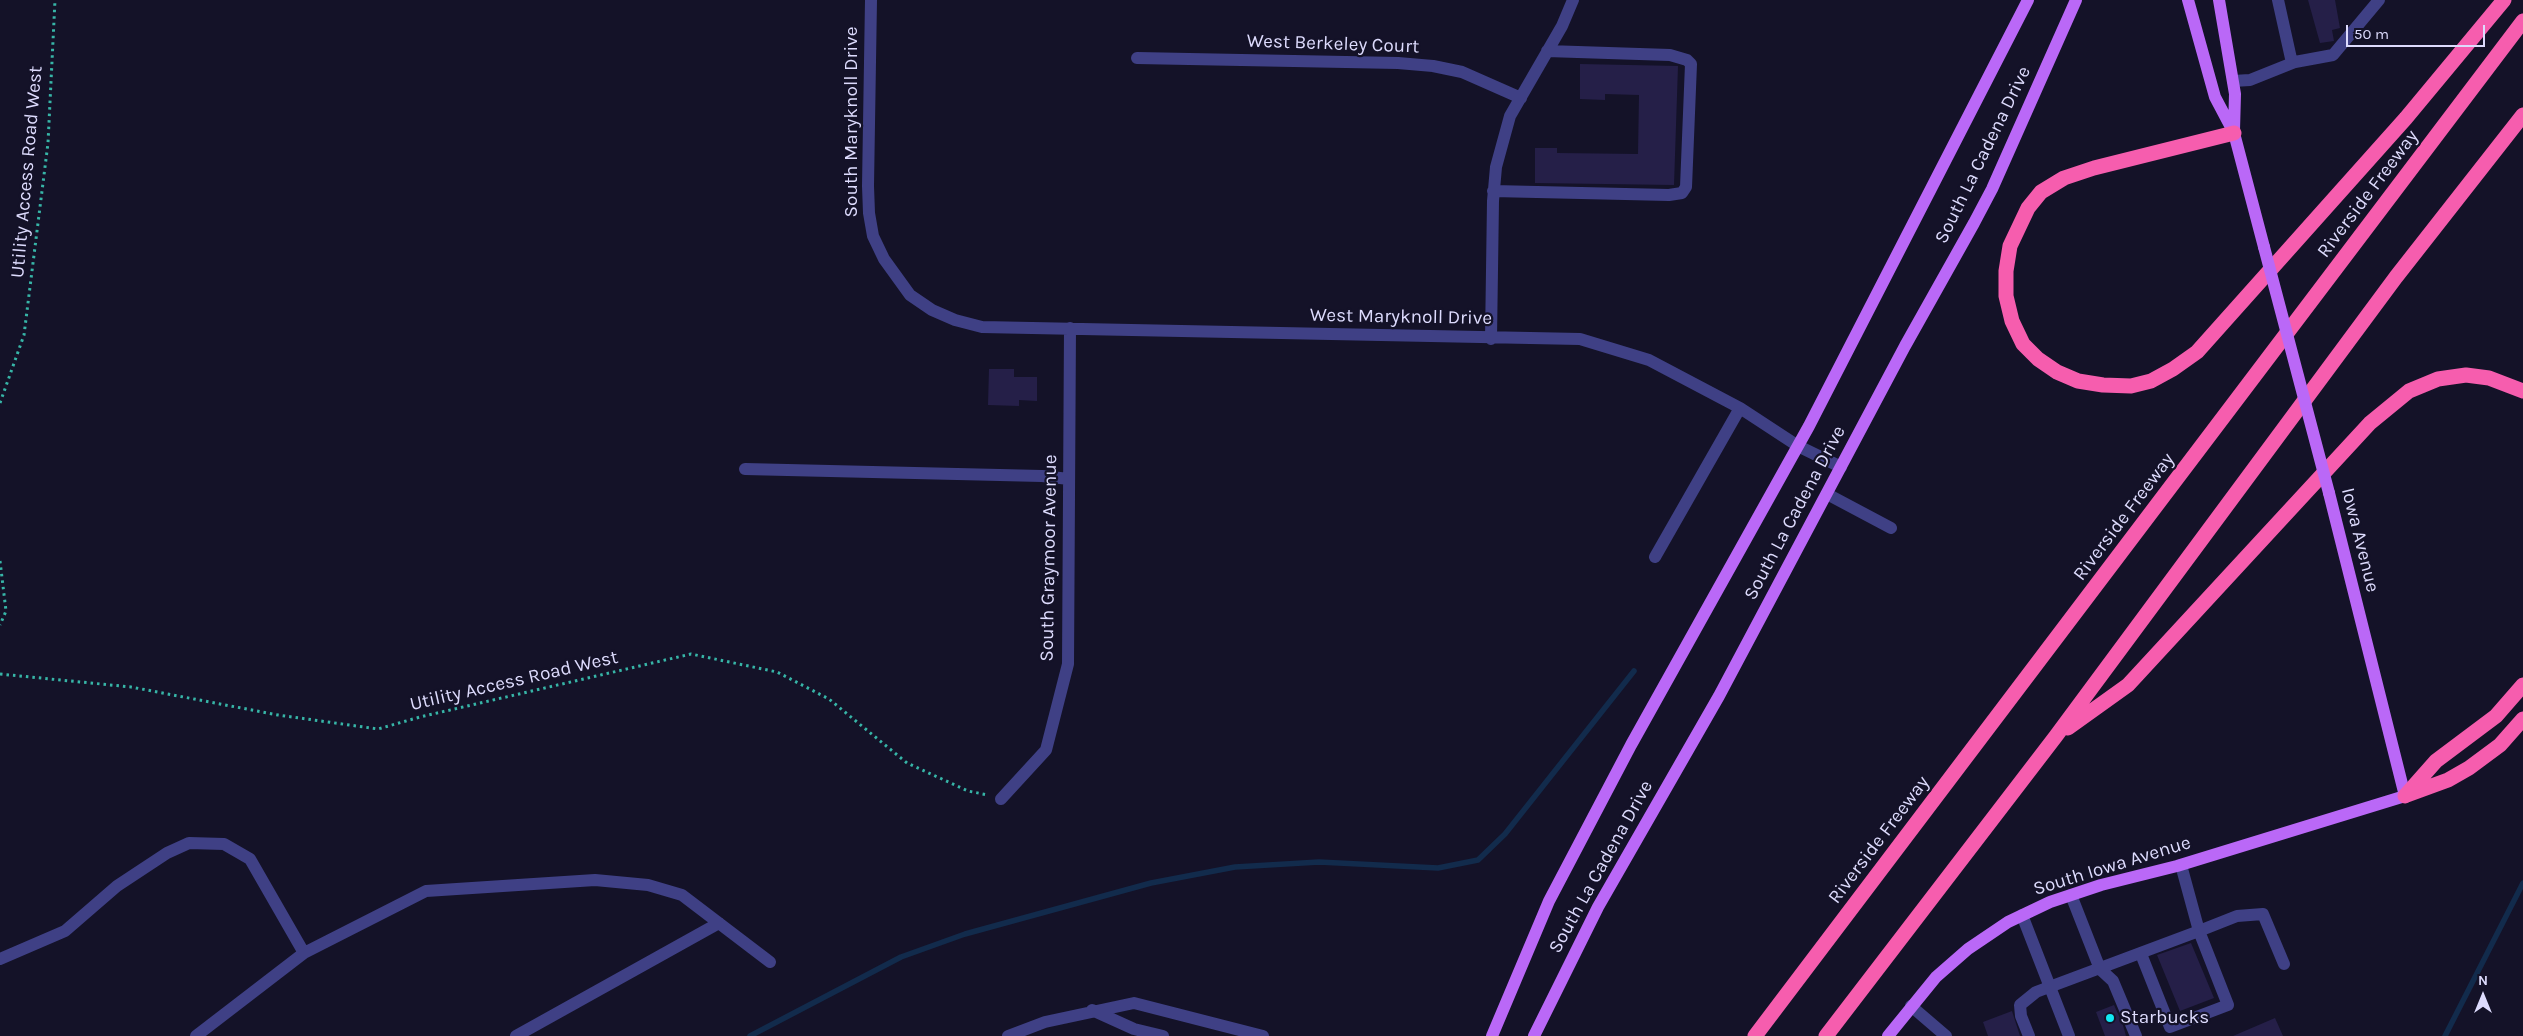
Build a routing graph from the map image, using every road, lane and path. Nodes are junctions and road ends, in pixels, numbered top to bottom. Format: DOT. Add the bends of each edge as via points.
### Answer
graph roads {
  1 [pos="55,0"];
  2 [pos="871,0"];
  3 [pos="1573,0"];
  4 [pos="2028,0"];
  5 [pos="2076,0"];
  6 [pos="2188,0"];
  7 [pos="2219,0"];
  8 [pos="2278,0"];
  9 [pos="2379,0"];
  10 [pos="2504,0"];
  11 [pos="2523,21"];
  12 [pos="1547,51"];
  13 [pos="1137,58"];
  14 [pos="2292,63"];
  15 [pos="2233,81"];
  16 [pos="1521,98"];
  17 [pos="2523,114"];
  18 [pos="2234,133"];
  19 [pos="1494,191"];
  20 [pos="932,310"];
  21 [pos="1070,328"];
  22 [pos="1491,339"];
  23 [pos="2523,392"];
  24 [pos="0,403"];
  25 [pos="1740,408"];
  26 [pos="1798,446"];
  27 [pos="1841,467"];
  28 [pos="745,468"];
  29 [pos="1069,479"];
  30 [pos="1827,494"];
  31 [pos="1891,528"];
  32 [pos="1655,558"];
  33 [pos="0,561"];
  34 [pos="0,625"];
  35 [pos="0,674"];
  36 [pos="2523,685"];
  37 [pos="2523,719"];
  38 [pos="2056,736"];
  39 [pos="2405,796"];
  40 [pos="1001,798"];
  41 [pos="2181,865"];
  42 [pos="2071,895"];
  43 [pos="2022,915"];
  44 [pos="719,923"];
  45 [pos="2199,931"];
  46 [pos="304,953"];
  47 [pos="2141,954"];
  48 [pos="0,959"];
  49 [pos="770,962"];
  50 [pos="2284,964"];
  51 [pos="2100,969"];
  52 [pos="2051,988"];
  53 [pos="1911,1006"];
  54 [pos="1092,1010"];
  55 [pos="531,1032"];
  56 [pos="196,1036"];
  57 [pos="516,1036"];
  58 [pos="1008,1036"];
  59 [pos="1163,1036"];
  60 [pos="1264,1036"];
  61 [pos="1492,1036"];
  62 [pos="1534,1036"];
  63 [pos="1755,1036"];
  64 [pos="1826,1036"];
  65 [pos="1888,1036"];
  66 [pos="1946,1036"];
  67 [pos="2029,1036"];
  68 [pos="2069,1036"];
  69 [pos="2136,1036"];
  1 -- 24 [label="path, Utility Access Road West" via="48,143 24,335"];
  2 -- 20 [label="street, South Maryknoll Drive" via="868,186 873,236 884,259 910,295"];
  3 -- 12 [label="street"];
  4 -- 26 [label="main road, South La Cadena Drive"];
  5 -- 27 [label="main road, South La Cadena Drive" via="1992,188"];
  6 -- 18 [label="main road, Iowa Avenue" via="2215,98"];
  7 -- 15 [label="main road, Iowa Avenue"];
  8 -- 14 [label="street"];
  9 -- 14 [label="street" via="2333,54"];
  10 -- 18 [label="highway" via="2406,118 2197,352 2151,381 2131,386 2078,381 2038,359 2023,344 2012,321 2006,296 2010,246 2028,208 2042,192 2064,178"];
  11 -- 63 [label="highway, Riverside Freeway"];
  12 -- 16 [label="street"];
  12 -- 19 [label="street" via="1670,54 1687,60 1691,64 1691,72 1686,187 1682,193 1669,195"];
  13 -- 16 [label="street, West Berkeley Court" via="1433,66 1462,72"];
  14 -- 15 [label="street" via="2250,80"];
  15 -- 18 [label="main road, Iowa Avenue"];
  16 -- 19 [label="street" via="1504,132"];
  17 -- 38 [label="highway" via="2396,277"];
  18 -- 39 [label="main road, Iowa Avenue, bridge"];
  19 -- 22 [label="street"];
  20 -- 21 [label="street, West Maryknoll Drive" via="982,327"];
  21 -- 22 [label="street, West Maryknoll Drive"];
  21 -- 29 [label="street, South Graymoor Avenue"];
  22 -- 25 [label="street, West Maryknoll Drive" via="1580,339 1649,360"];
  23 -- 38 [label="highway" via="2489,378 2466,375 2438,379 2409,391 2370,423 2128,685"];
  25 -- 26 [label="street, West Maryknoll Drive"];
  25 -- 32 [label="street"];
  26 -- 27 [label="street, West Maryknoll Drive"];
  26 -- 61 [label="main road, South La Cadena Drive" via="1631,745 1549,901"];
  27 -- 30 [label="main road, South La Cadena Drive"];
  28 -- 29 [label="street"];
  29 -- 40 [label="street, South Graymoor Avenue" via="1068,664 1046,750"];
  30 -- 31 [label="street"];
  30 -- 62 [label="main road, South La Cadena Drive" via="1719,696 1598,907"];
  33 -- 34 [label="path" via="6,611"];
  35 -- 40 [label="path, Utility Access Road West" via="131,687 278,716 378,729 692,654 777,672 829,699 907,763 968,790"];
  36 -- 39 [label="highway" via="2496,716 2436,761"];
  37 -- 39 [label="highway" via="2500,744 2469,768 2448,780"];
  38 -- 64 [label="highway"];
  39 -- 41 [label="main road, South Iowa Avenue"];
  41 -- 42 [label="main road, South Iowa Avenue"];
  41 -- 45 [label="street"];
  42 -- 43 [label="main road, South Iowa Avenue"];
  42 -- 51 [label="street"];
  43 -- 52 [label="street"];
  43 -- 53 [label="main road, South Iowa Avenue" via="1968,949 1936,977"];
  44 -- 46 [label="street" via="682,894 648,885 595,880 479,886 426,892"];
  44 -- 49 [label="street"];
  44 -- 55 [label="street"];
  45 -- 47 [label="street"];
  45 -- 47 [label="street" via="2228,1005 2170,1027"];
  45 -- 50 [label="street" via="2237,916 2263,914"];
  46 -- 48 [label="street" via="250,859 224,844 189,843 167,853 117,886 65,931"];
  46 -- 56 [label="street"];
  47 -- 51 [label="street"];
  51 -- 52 [label="street"];
  51 -- 69 [label="street" via="2113,981"];
  52 -- 67 [label="street" via="2036,992 2020,1005"];
  52 -- 68 [label="street"];
  53 -- 65 [label="main road, South Iowa Avenue"];
  53 -- 66 [label="street"];
  54 -- 58 [label="street"];
  54 -- 59 [label="street"];
  54 -- 60 [label="street" via="1134,1003"];
  55 -- 57 [label="street"];
}
